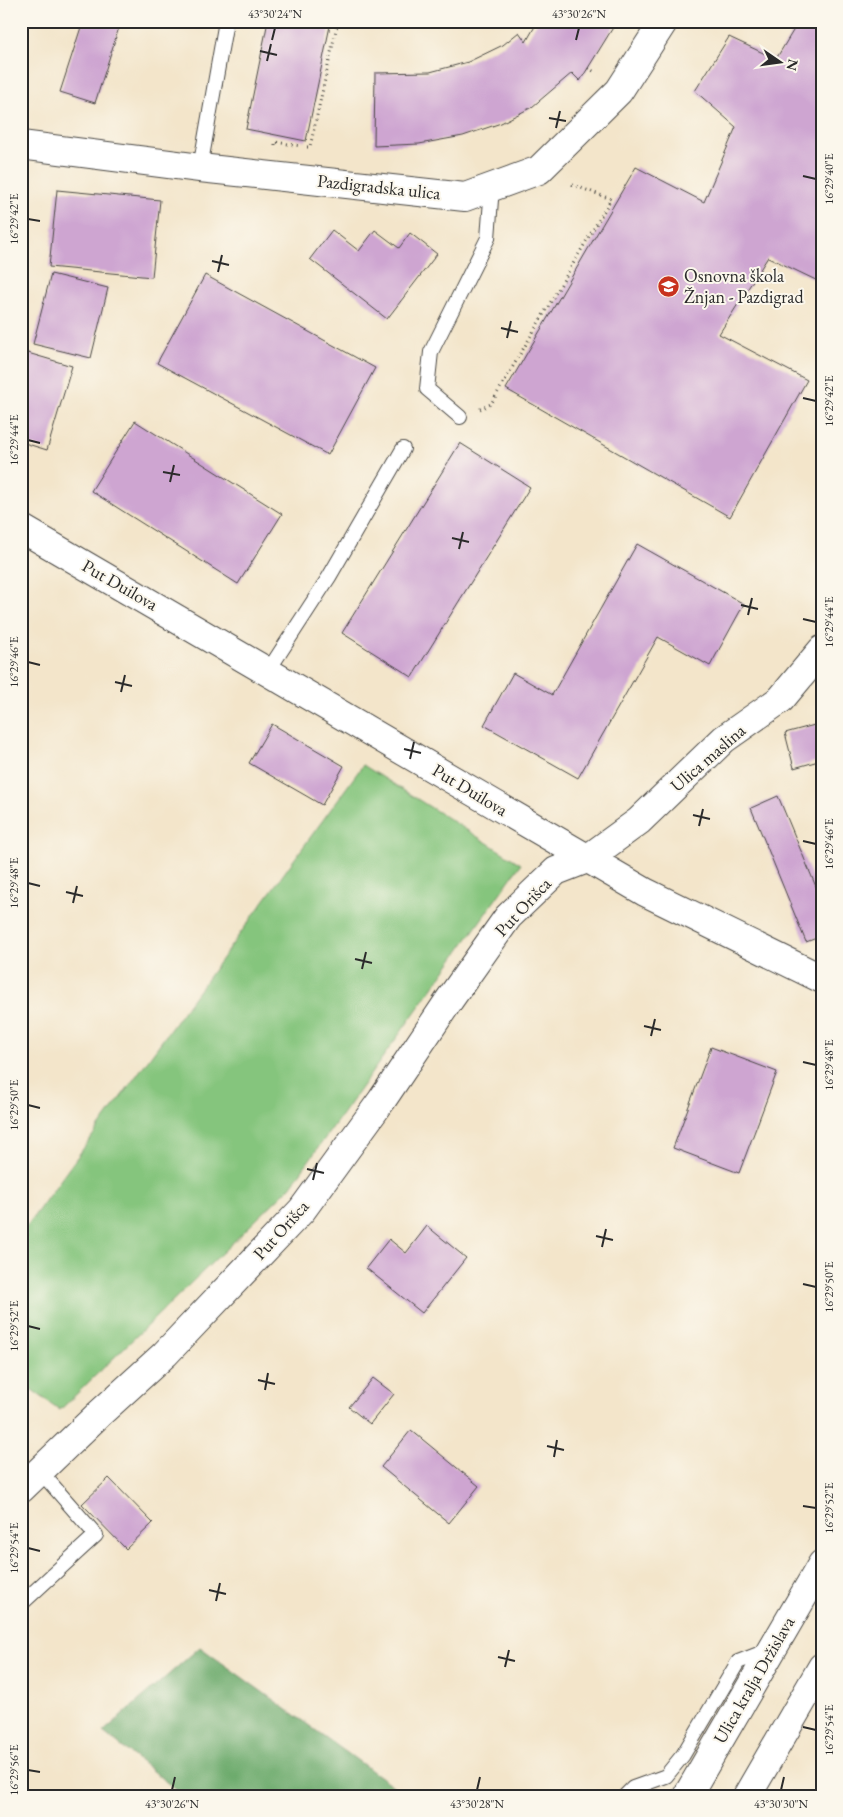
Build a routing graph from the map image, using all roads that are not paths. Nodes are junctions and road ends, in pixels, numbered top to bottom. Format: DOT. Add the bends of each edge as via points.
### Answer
graph roads {
  1 [pos="226,21"];
  2 [pos="664,21"];
  3 [pos="21,145"];
  4 [pos="200,168"];
  5 [pos="492,187"];
  6 [pos="460,418"];
  7 [pos="403,449"];
  8 [pos="21,528"];
  9 [pos="822,650"];
  10 [pos="268,671"];
  11 [pos="587,859"];
  12 [pos="822,979"];
  13 [pos="30,1480"];
  14 [pos="822,1564"];
  15 [pos="21,1604"];
  16 [pos="772,1649"];
  17 [pos="822,1668"];
  18 [pos="625,1796"];
  19 [pos="687,1796"];
  20 [pos="747,1796"];
  1 -- 4 [label="lane"];
  2 -- 5 [label="main road, Pazdigradska ulica" via="619,91 539,170"];
  3 -- 4 [label="main road, Pazdigradska ulica"];
  4 -- 5 [label="main road, Pazdigradska ulica" via="465,197"];
  5 -- 6 [label="lane" via="488,238 431,352 427,389"];
  7 -- 10 [label="lane" via="329,577"];
  8 -- 10 [label="main road, Put Duilova"];
  9 -- 11 [label="main road, Ulica maslina" via="781,699 724,739 638,821"];
  10 -- 11 [label="main road, Put Duilova"];
  11 -- 12 [label="main road, Put Duilova" via="645,892"];
  11 -- 13 [label="main road, Put Orišca" via="556,871 508,917 302,1210 165,1354"];
  13 -- 15 [label="lane" via="96,1535"];
  14 -- 16 [label="main road, Ulica kralja Držislava"];
  16 -- 18 [label="lane" via="738,1662 683,1755 666,1776 633,1788"];
  16 -- 19 [label="main road, Ulica kralja Držislava"];
  17 -- 20 [label="main road"];
}
